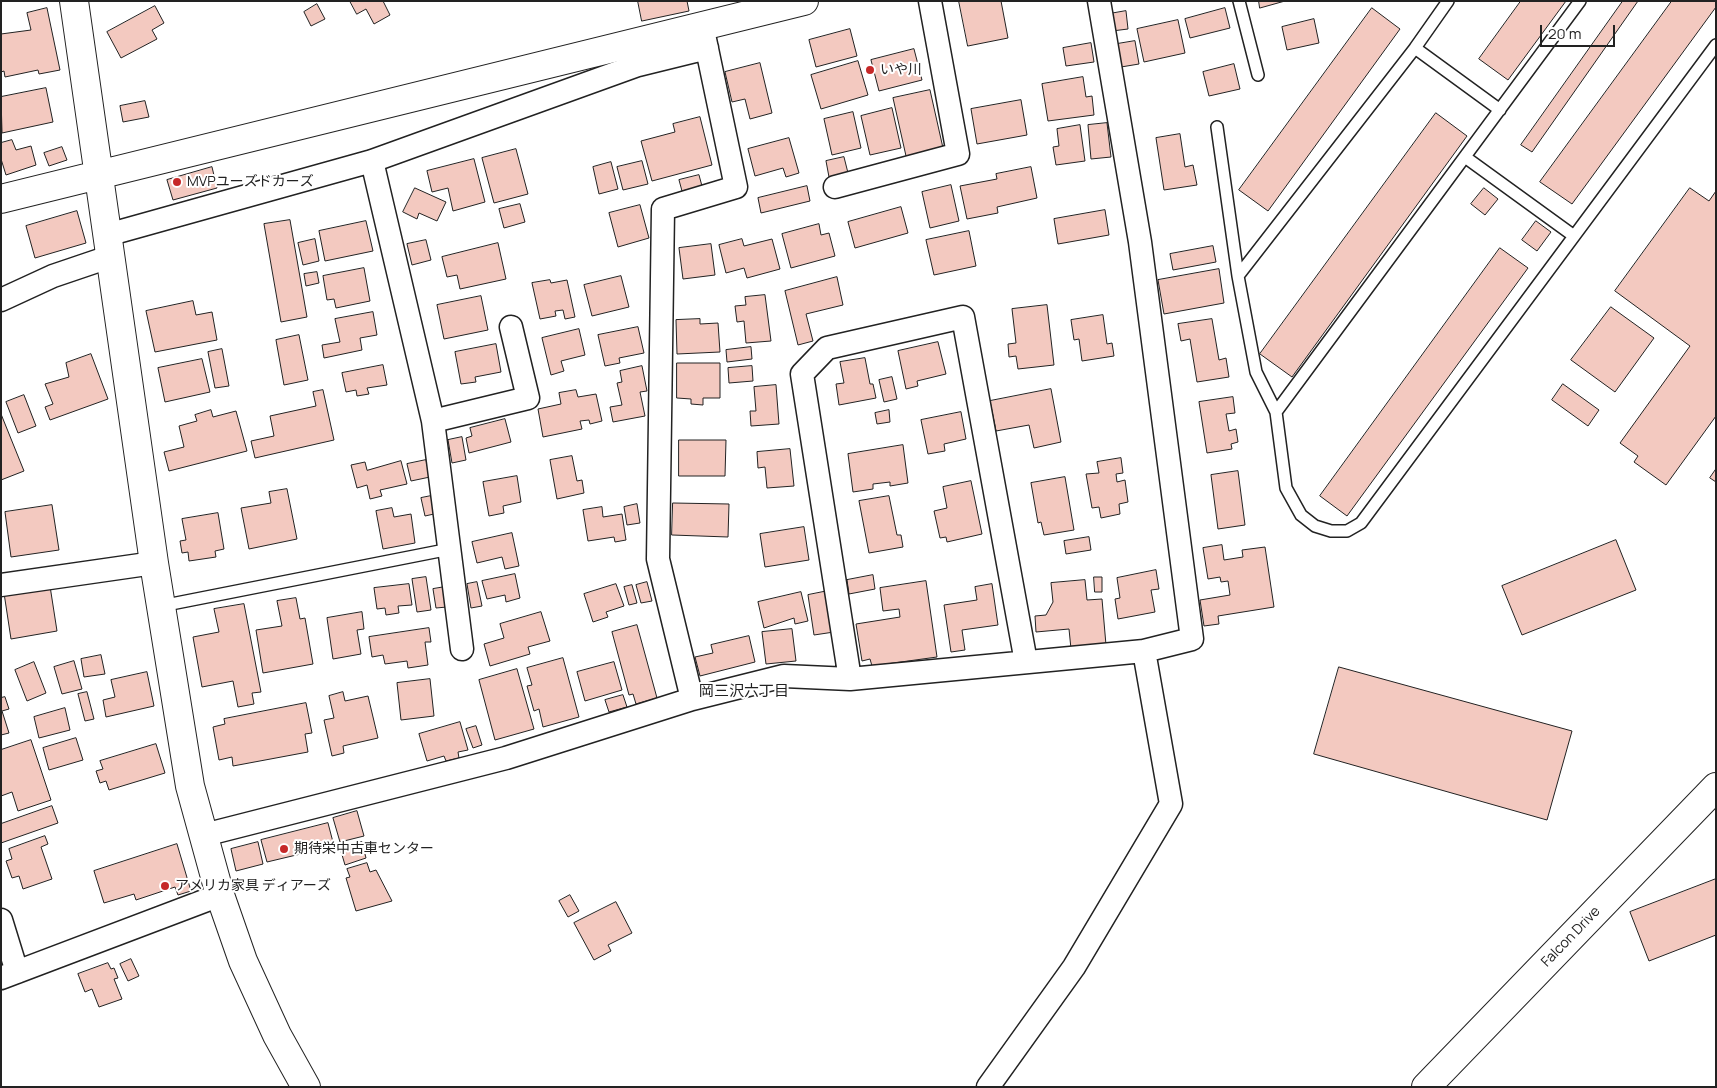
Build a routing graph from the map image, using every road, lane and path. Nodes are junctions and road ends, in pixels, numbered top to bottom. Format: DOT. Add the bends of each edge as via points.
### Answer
graph roads {
  1 [pos="74,1"];
  2 [pos="804,1"];
  3 [pos="930,1"];
  4 [pos="1099,1"];
  5 [pos="1239,1"];
  6 [pos="1448,1"];
  7 [pos="1580,1"];
  8 [pos="736,10"];
  9 [pos="705,37"];
  10 [pos="1716,45"];
  11 [pos="1415,48"];
  12 [pos="1258,75"];
  13 [pos="1500,110"];
  14 [pos="1217,127"];
  15 [pos="1465,157"];
  16 [pos="372,161"];
  17 [pos="98,174"];
  18 [pos="835,187"];
  19 [pos="1,199"];
  20 [pos="1574,236"];
  21 [pos="108,246"];
  22 [pos="1238,276"];
  23 [pos="1,300"];
  24 [pos="511,327"];
  25 [pos="1276,412"];
  26 [pos="433,421"];
  27 [pos="450,549"];
  28 [pos="154,563"];
  29 [pos="1,585"];
  30 [pos="161,606"];
  31 [pos="462,649"];
  32 [pos="1144,651"];
  33 [pos="1026,662"];
  34 [pos="850,679"];
  35 [pos="692,699"];
  36 [pos="1716,787"];
  37 [pos="204,836"];
  38 [pos="220,895"];
  39 [pos="1,920"];
  40 [pos="9,975"];
  41 [pos="306,1087"];
  42 [pos="988,1087"];
  43 [pos="1426,1087"];
  1 -- 17 [label="street"];
  2 -- 8 [label="street"];
  3 -- 18 [label="street" via="958,154"];
  4 -- 32 [label="street" via="1140,242 1192,639"];
  5 -- 12 [label="lane"];
  6 -- 11 [label="lane"];
  7 -- 13 [label="lane"];
  8 -- 9 [label="street"];
  9 -- 16 [label="street" via="638,65"];
  9 -- 17 [label="street"];
  9 -- 35 [label="street" via="736,187 663,209 658,559"];
  10 -- 20 [label="lane"];
  11 -- 13 [label="lane"];
  11 -- 22 [label="lane"];
  13 -- 15 [label="lane"];
  14 -- 22 [label="lane"];
  15 -- 20 [label="lane"];
  15 -- 25 [label="lane"];
  16 -- 21 [label="street"];
  16 -- 26 [label="street"];
  17 -- 19 [label="street"];
  17 -- 21 [label="street"];
  20 -- 25 [label="lane" via="1361,524 1347,531 1331,531 1315,526 1301,515 1286,488"];
  21 -- 23 [label="street"];
  21 -- 28 [label="street"];
  22 -- 25 [label="lane" via="1256,372"];
  24 -- 26 [label="street" via="528,398"];
  26 -- 27 [label="street"];
  27 -- 30 [label="lane"];
  27 -- 31 [label="street"];
  28 -- 29 [label="street"];
  28 -- 30 [label="street"];
  30 -- 37 [label="street" via="190,786"];
  32 -- 33 [label="street"];
  32 -- 42 [label="street" via="1171,804 1074,968"];
  33 -- 34 [label="street"];
  33 -- 34 [label="street" via="963,317 827,348 802,374"];
  34 -- 35 [label="street" via="784,676"];
  35 -- 37 [label="street" via="506,758"];
  36 -- 43 [label="street, Falcon Drive"];
  37 -- 38 [label="street"];
  38 -- 40 [label="street"];
  38 -- 41 [label="street" via="243,961 277,1035"];
  39 -- 40 [label="street"];
}
